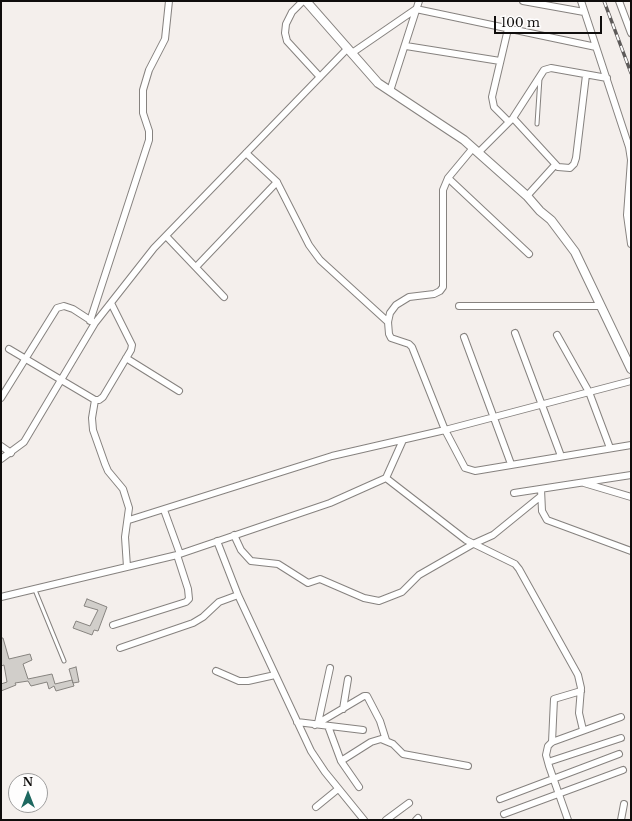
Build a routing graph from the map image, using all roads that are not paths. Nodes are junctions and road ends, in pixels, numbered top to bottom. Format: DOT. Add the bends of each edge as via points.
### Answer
graph roads {
  1 [pos="169,1"];
  2 [pos="303,1"];
  3 [pos="306,1"];
  4 [pos="419,1"];
  5 [pos="523,1"];
  6 [pos="581,1"];
  7 [pos="619,1"];
  8 [pos="416,9"];
  9 [pos="584,12"];
  10 [pos="508,29"];
  11 [pos="631,32"];
  12 [pos="406,46"];
  13 [pos="596,47"];
  14 [pos="350,51"];
  15 [pos="500,61"];
  16 [pos="541,75"];
  17 [pos="586,75"];
  18 [pos="320,77"];
  19 [pos="606,78"];
  20 [pos="390,91"];
  21 [pos="511,120"];
  22 [pos="537,124"];
  23 [pos="476,151"];
  24 [pos="246,153"];
  25 [pos="631,160"];
  26 [pos="555,165"];
  27 [pos="448,178"];
  28 [pos="277,182"];
  29 [pos="528,196"];
  30 [pos="166,236"];
  31 [pos="631,244"];
  32 [pos="529,254"];
  33 [pos="196,267"];
  34 [pos="224,297"];
  35 [pos="111,303"];
  36 [pos="459,306"];
  37 [pos="601,306"];
  38 [pos="93,322"];
  39 [pos="388,322"];
  40 [pos="515,333"];
  41 [pos="557,334"];
  42 [pos="464,337"];
  43 [pos="9,349"];
  44 [pos="126,358"];
  45 [pos="25,359"];
  46 [pos="631,369"];
  47 [pos="61,380"];
  48 [pos="631,381"];
  49 [pos="179,391"];
  50 [pos="589,392"];
  51 [pos="1,398"];
  52 [pos="95,400"];
  53 [pos="542,404"];
  54 [pos="495,417"];
  55 [pos="445,430"];
  56 [pos="403,440"];
  57 [pos="631,445"];
  58 [pos="1,446"];
  59 [pos="610,448"];
  60 [pos="11,453"];
  61 [pos="561,456"];
  62 [pos="1,459"];
  63 [pos="511,464"];
  64 [pos="631,475"];
  65 [pos="386,478"];
  66 [pos="583,482"];
  67 [pos="541,489"];
  68 [pos="514,493"];
  69 [pos="541,496"];
  70 [pos="631,497"];
  71 [pos="164,510"];
  72 [pos="129,520"];
  73 [pos="234,535"];
  74 [pos="218,541"];
  75 [pos="473,544"];
  76 [pos="631,551"];
  77 [pos="178,554"];
  78 [pos="127,567"];
  79 [pos="35,590"];
  80 [pos="238,594"];
  81 [pos="1,597"];
  82 [pos="113,625"];
  83 [pos="120,648"];
  84 [pos="64,661"];
  85 [pos="330,668"];
  86 [pos="216,672"];
  87 [pos="275,675"];
  88 [pos="348,679"];
  89 [pos="581,691"];
  90 [pos="343,709"];
  91 [pos="621,717"];
  92 [pos="297,722"];
  93 [pos="317,724"];
  94 [pos="328,726"];
  95 [pos="363,730"];
  96 [pos="583,730"];
  97 [pos="621,738"];
  98 [pos="386,740"];
  99 [pos="552,742"];
  100 [pos="619,754"];
  101 [pos="341,761"];
  102 [pos="548,762"];
  103 [pos="468,766"];
  104 [pos="623,770"];
  105 [pos="553,778"];
  106 [pos="359,787"];
  107 [pos="338,789"];
  108 [pos="559,794"];
  109 [pos="500,799"];
  110 [pos="409,803"];
  111 [pos="624,804"];
  112 [pos="316,807"];
  113 [pos="504,814"];
  114 [pos="363,819"];
  115 [pos="386,820"];
  116 [pos="568,820"];
  117 [pos="621,820"];
  1 -- 38 [label="street" via="165,39 149,70 143,90 143,113 149,140"];
  2 -- 18 [label="street" via="292,12 285,33 287,41"];
  3 -- 14 [label="street"];
  4 -- 8 [label="street"];
  5 -- 9 [label="street"];
  6 -- 9 [label="street"];
  7 -- 11 [label="street"];
  8 -- 10 [label="street"];
  8 -- 12 [label="street"];
  8 -- 14 [label="street"];
  9 -- 13 [label="street"];
  10 -- 13 [label="street"];
  10 -- 15 [label="street"];
  12 -- 15 [label="street"];
  12 -- 20 [label="street"];
  13 -- 19 [label="street"];
  14 -- 18 [label="street"];
  14 -- 20 [label="street" via="378,83"];
  15 -- 21 [label="street" via="492,97 494,107"];
  16 -- 17 [label="street" via="544,70 551,68"];
  16 -- 21 [label="street"];
  16 -- 22 [label="lane"];
  17 -- 19 [label="street"];
  17 -- 26 [label="street" via="574,164 564,169"];
  18 -- 24 [label="street"];
  19 -- 25 [label="street" via="630,147"];
  20 -- 23 [label="street"];
  21 -- 23 [label="street"];
  21 -- 26 [label="street"];
  23 -- 27 [label="street"];
  23 -- 29 [label="street"];
  24 -- 28 [label="street"];
  24 -- 30 [label="street"];
  25 -- 31 [label="street" via="627,215"];
  26 -- 29 [label="street"];
  27 -- 32 [label="street"];
  27 -- 39 [label="street" via="443,190 443,287 434,294 401,300 390,313"];
  28 -- 33 [label="street"];
  28 -- 39 [label="street" via="316,255"];
  29 -- 37 [label="street" via="566,239 584,269"];
  30 -- 33 [label="street"];
  30 -- 35 [label="street"];
  33 -- 34 [label="street"];
  35 -- 38 [label="street"];
  35 -- 44 [label="street" via="131,341 131,350"];
  36 -- 37 [label="street"];
  37 -- 46 [label="street"];
  38 -- 45 [label="street" via="73,309 64,306 57,308"];
  38 -- 47 [label="street"];
  39 -- 55 [label="street" via="392,338 412,347"];
  40 -- 53 [label="street"];
  41 -- 50 [label="street"];
  42 -- 54 [label="street"];
  43 -- 45 [label="street"];
  44 -- 49 [label="street"];
  44 -- 52 [label="street" via="103,397"];
  45 -- 47 [label="street"];
  45 -- 51 [label="street"];
  47 -- 52 [label="street"];
  47 -- 60 [label="street" via="24,442"];
  48 -- 50 [label="street"];
  50 -- 53 [label="street"];
  50 -- 59 [label="street"];
  52 -- 72 [label="street" via="93,430 108,471 127,498 130,508"];
  53 -- 54 [label="street"];
  53 -- 61 [label="street"];
  54 -- 55 [label="street"];
  54 -- 63 [label="street"];
  55 -- 56 [label="street"];
  55 -- 63 [label="street" via="465,468 475,471"];
  56 -- 65 [label="street"];
  56 -- 71 [label="street" via="332,456"];
  57 -- 59 [label="street"];
  58 -- 60 [label="street"];
  59 -- 61 [label="street"];
  60 -- 62 [label="street"];
  61 -- 63 [label="street"];
  64 -- 66 [label="street"];
  65 -- 73 [label="street" via="330,503"];
  65 -- 75 [label="street"];
  66 -- 67 [label="street"];
  66 -- 70 [label="street"];
  67 -- 68 [label="street"];
  67 -- 69 [label="street"];
  69 -- 75 [label="street" via="494,535"];
  69 -- 76 [label="street" via="542,511 547,520"];
  71 -- 72 [label="street"];
  71 -- 77 [label="street"];
  72 -- 78 [label="street" via="125,537"];
  73 -- 74 [label="street"];
  73 -- 75 [label="street" via="241,550 251,561 278,564 308,583 320,579 364,598 380,601 402,592 419,575"];
  74 -- 77 [label="street"];
  74 -- 80 [label="street"];
  75 -- 89 [label="street" via="515,564 519,569 578,675"];
  77 -- 78 [label="street"];
  77 -- 82 [label="street" via="189,599"];
  78 -- 79 [label="street"];
  79 -- 81 [label="street"];
  79 -- 84 [label="lane"];
  80 -- 83 [label="street" via="219,602 193,623"];
  80 -- 87 [label="street"];
  85 -- 93 [label="street"];
  86 -- 87 [label="street" via="239,681"];
  87 -- 92 [label="street"];
  88 -- 90 [label="street"];
  89 -- 96 [label="street" via="579,713"];
  89 -- 99 [label="street" via="554,700"];
  90 -- 93 [label="street"];
  90 -- 98 [label="street" via="367,696 380,721"];
  91 -- 96 [label="street"];
  92 -- 93 [label="street"];
  92 -- 107 [label="street" via="317,761"];
  93 -- 94 [label="street"];
  94 -- 95 [label="street"];
  94 -- 101 [label="street"];
  96 -- 99 [label="street"];
  97 -- 102 [label="street"];
  98 -- 101 [label="street" via="376,740"];
  98 -- 103 [label="street" via="403,754"];
  99 -- 102 [label="street" via="546,749"];
  100 -- 105 [label="street"];
  101 -- 106 [label="street"];
  102 -- 105 [label="street"];
  104 -- 108 [label="street"];
  105 -- 108 [label="street"];
  105 -- 109 [label="street"];
  107 -- 112 [label="street"];
  107 -- 114 [label="street"];
  108 -- 113 [label="street"];
  108 -- 116 [label="street"];
  110 -- 115 [label="street"];
  111 -- 117 [label="street"];
}
